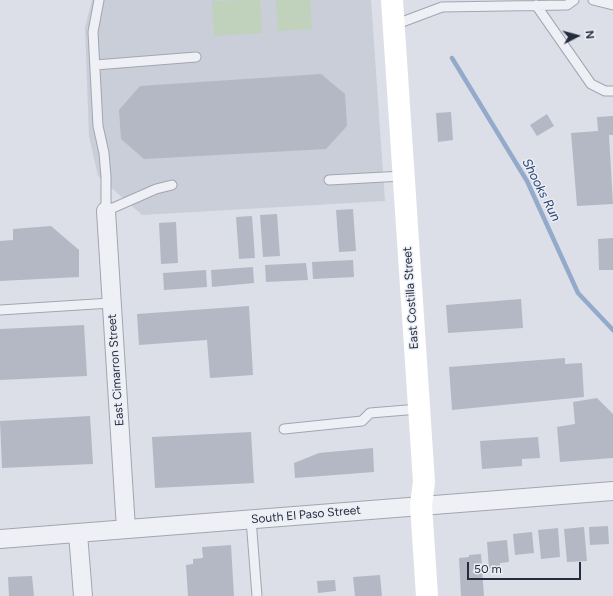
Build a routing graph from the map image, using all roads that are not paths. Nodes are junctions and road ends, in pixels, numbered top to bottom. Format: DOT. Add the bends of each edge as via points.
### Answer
graph roads {
  1 [pos="100,0"];
  2 [pos="392,0"];
  3 [pos="574,0"];
  4 [pos="593,0"];
  5 [pos="442,3"];
  6 [pos="536,5"];
  7 [pos="613,5"];
  8 [pos="393,26"];
  9 [pos="196,57"];
  10 [pos="95,65"];
  11 [pos="613,91"];
  12 [pos="403,176"];
  13 [pos="329,180"];
  14 [pos="172,185"];
  15 [pos="106,211"];
  16 [pos="112,303"];
  17 [pos="0,310"];
  18 [pos="419,409"];
  19 [pos="284,429"];
  20 [pos="613,491"];
  21 [pos="613,496"];
  22 [pos="421,505"];
  23 [pos="251,519"];
  24 [pos="126,529"];
  25 [pos="78,534"];
  26 [pos="0,539"];
  27 [pos="83,596"];
  28 [pos="257,596"];
  29 [pos="427,596"];
  1 -- 10 [label="lane" via="93,32"];
  2 -- 8 [label="street, East Costilla Street"];
  3 -- 6 [label="lane" via="567,5"];
  4 -- 7 [label="lane"];
  5 -- 6 [label="lane"];
  5 -- 8 [label="lane"];
  6 -- 11 [label="lane" via="591,84 605,91"];
  8 -- 12 [label="street, East Costilla Street"];
  9 -- 10 [label="lane"];
  10 -- 15 [label="lane" via="98,126 106,177"];
  12 -- 13 [label="lane"];
  12 -- 18 [label="street, East Costilla Street"];
  14 -- 15 [label="lane" via="156,188"];
  15 -- 16 [label="street, East Cimarron Street"];
  16 -- 17 [label="lane"];
  16 -- 24 [label="street, East Cimarron Street"];
  18 -- 19 [label="lane" via="370,413 362,421"];
  18 -- 22 [label="street, East Costilla Street" via="424,482"];
  20 -- 21 [label="lane"];
  20 -- 22 [label="street, South El Paso Street"];
  22 -- 23 [label="street, South El Paso Street"];
  22 -- 29 [label="street, East Costilla Street"];
  23 -- 24 [label="street, South El Paso Street"];
  23 -- 28 [label="lane"];
  24 -- 25 [label="street, South El Paso Street"];
  25 -- 26 [label="street, South El Paso Street"];
  25 -- 27 [label="street"];
}
